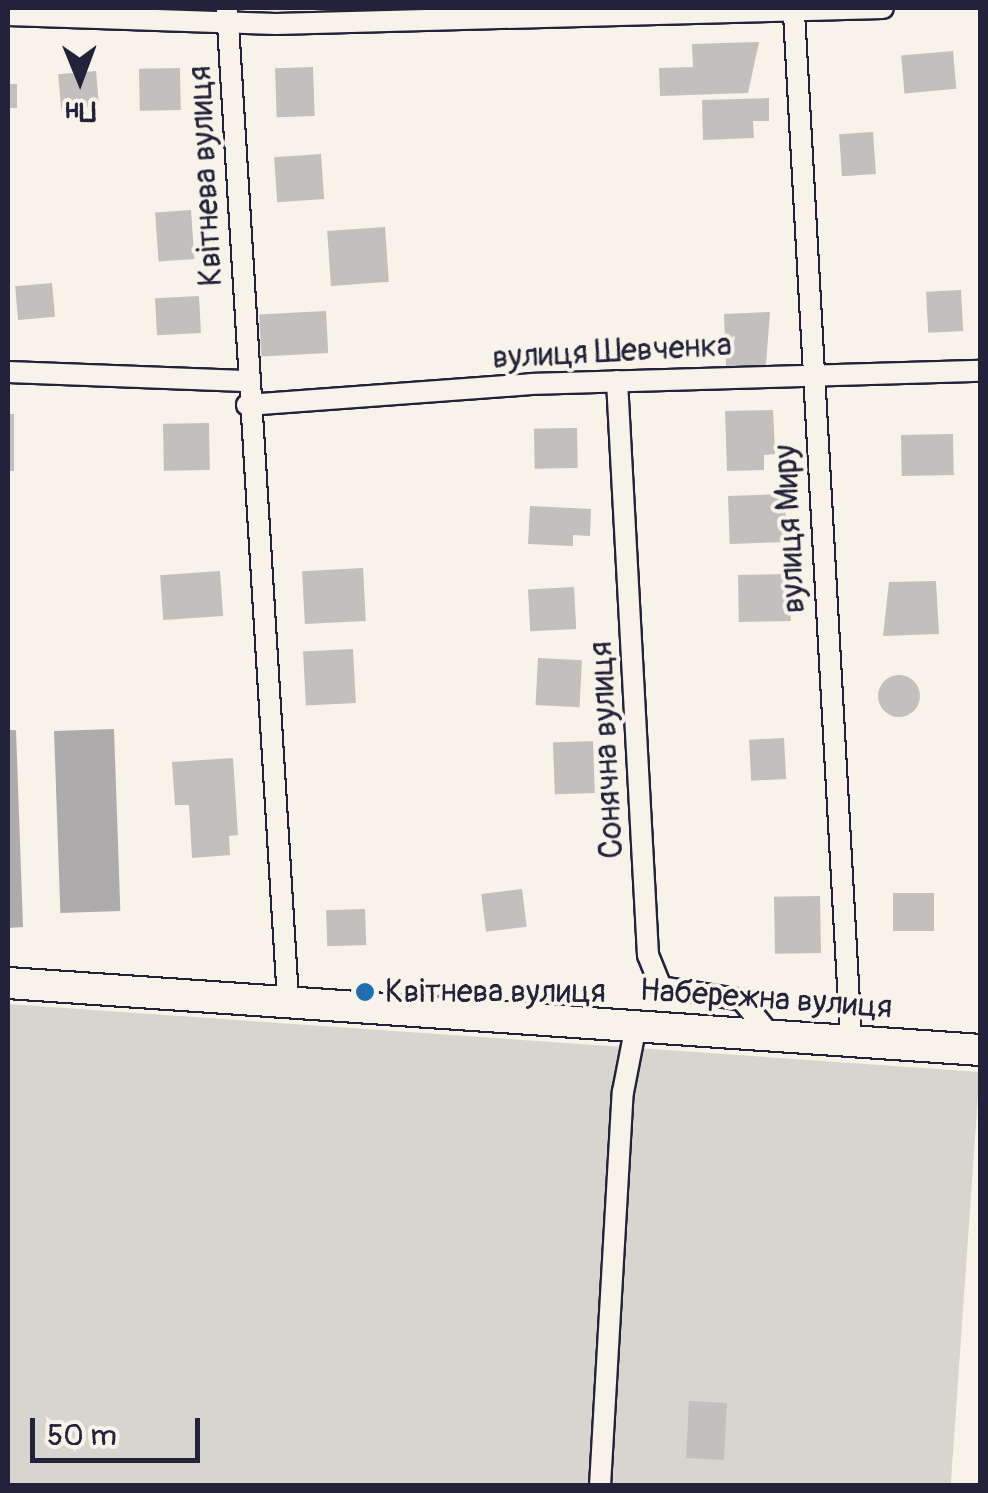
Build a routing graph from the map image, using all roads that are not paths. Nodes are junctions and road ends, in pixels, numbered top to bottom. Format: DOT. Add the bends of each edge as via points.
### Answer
graph roads {
  1 [pos="883,8"];
  2 [pos="228,12"];
  3 [pos="794,14"];
  4 [pos="8,16"];
  5 [pos="980,371"];
  6 [pos="8,372"];
  7 [pos="811,374"];
  8 [pos="245,381"];
  9 [pos="617,381"];
  10 [pos="247,405"];
  11 [pos="8,983"];
  12 [pos="288,1001"];
  13 [pos="636,1025"];
  14 [pos="770,1034"];
  15 [pos="851,1040"];
  16 [pos="980,1050"];
  17 [pos="600,1486"];
  1 -- 3 [label="street"];
  2 -- 3 [label="street" via="276,24"];
  2 -- 4 [label="street"];
  2 -- 8 [label="street, Квітнева вулиця"];
  3 -- 7 [label="street, вулиця Миру"];
  5 -- 7 [label="street, вулиця Шевченка"];
  6 -- 8 [label="street"];
  7 -- 9 [label="street, вулиця Шевченка"];
  7 -- 15 [label="street, вулиця Миру"];
  8 -- 10 [label="street, Квітнева вулиця"];
  9 -- 10 [label="street, вулиця Шевченка"];
  9 -- 14 [label="street, Сонячна вулиця" via="648,956 662,987 742,1000"];
  10 -- 12 [label="street, Квітнева вулиця"];
  11 -- 12 [label="street, Набережна вулиця"];
  12 -- 13 [label="street, Набережна вулиця"];
  13 -- 14 [label="street, Набережна вулиця"];
  13 -- 17 [label="street" via="623,1092"];
  14 -- 15 [label="street, Набережна вулиця"];
  15 -- 16 [label="street, Набережна вулиця"];
}
